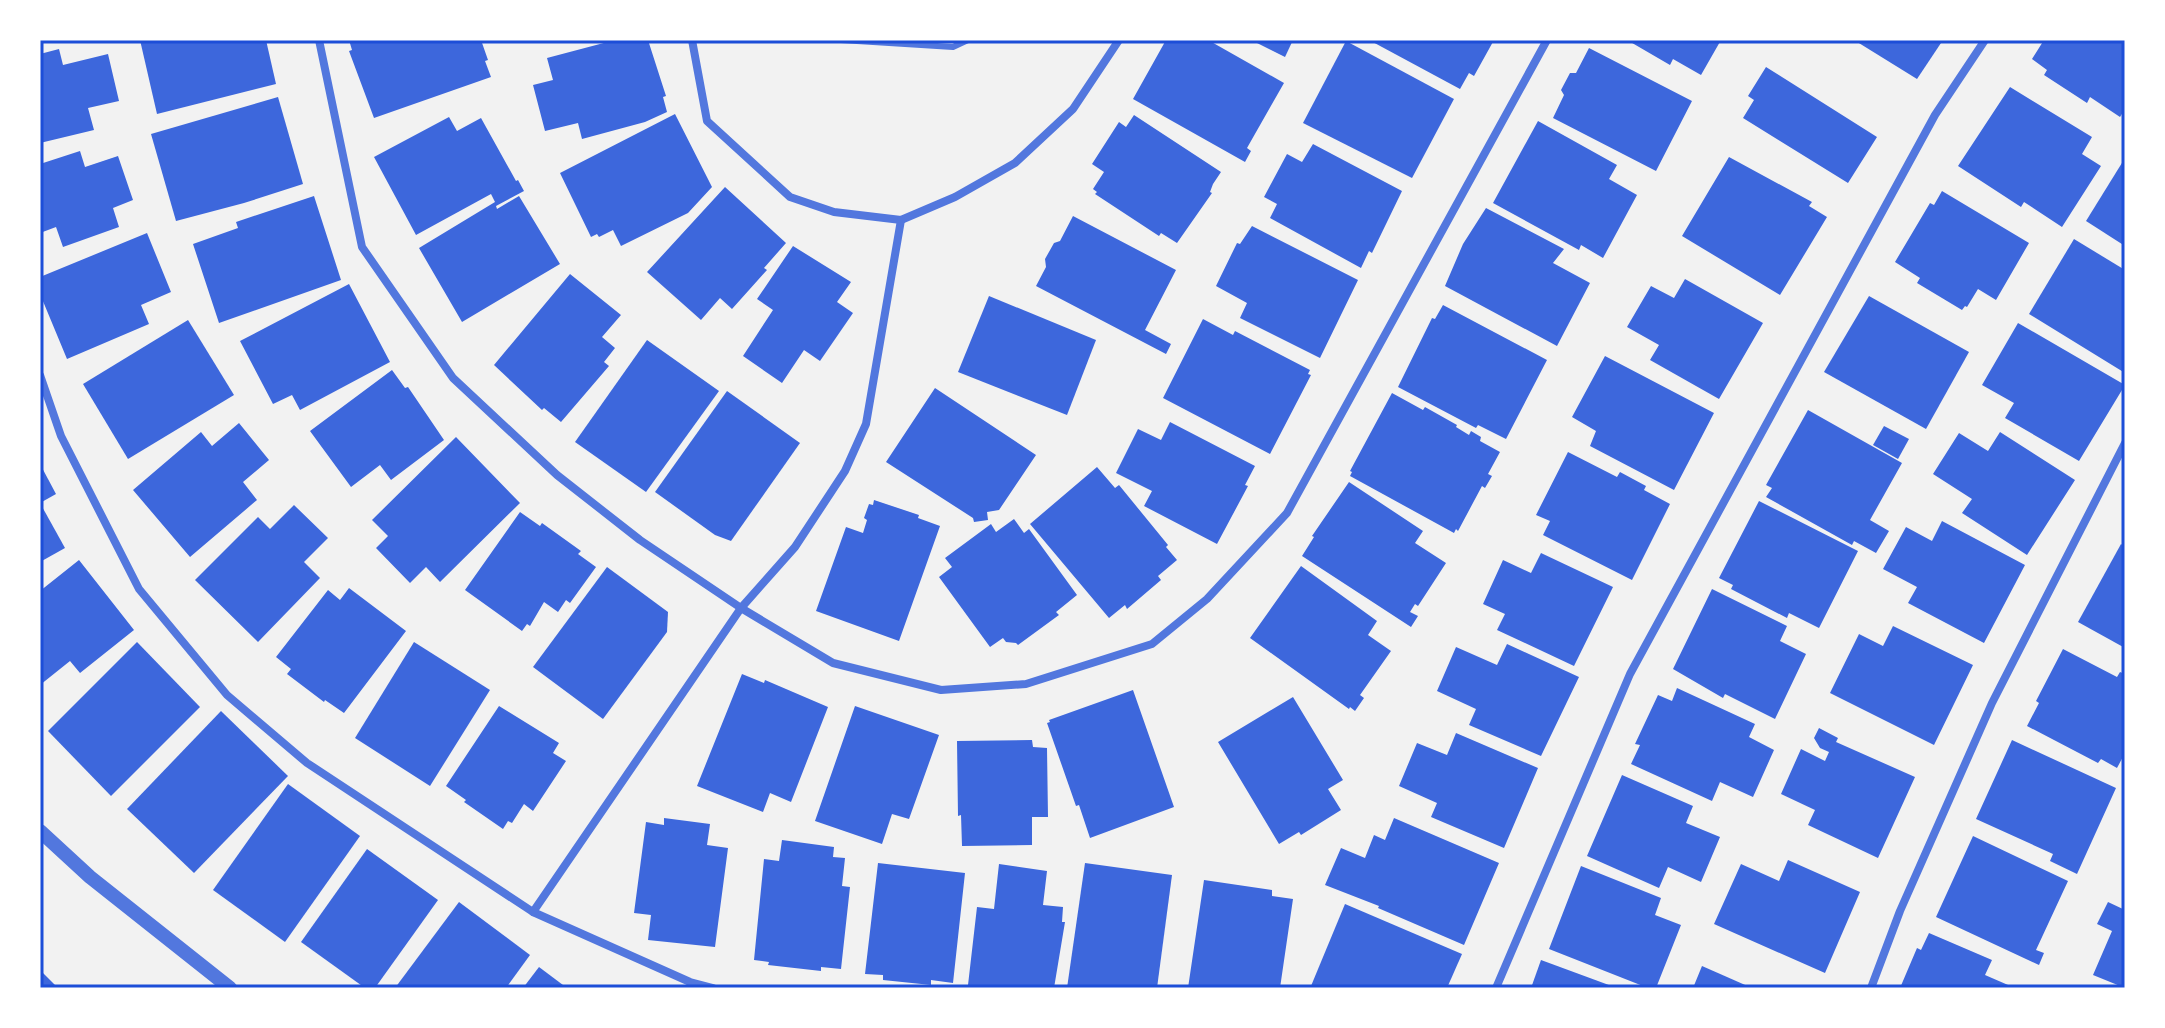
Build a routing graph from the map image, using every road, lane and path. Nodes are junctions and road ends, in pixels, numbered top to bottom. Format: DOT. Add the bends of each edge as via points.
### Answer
graph roads {
  1 [pos="319,40"];
  2 [pos="692,40"];
  3 [pos="841,40"];
  4 [pos="968,40"];
  5 [pos="1119,40"];
  6 [pos="1547,40"];
  7 [pos="1985,40"];
  8 [pos="901,220"];
  9 [pos="40,375"];
  10 [pos="2125,443"];
  11 [pos="741,608"];
  12 [pos="40,831"];
  13 [pos="533,912"];
  14 [pos="230,988"];
  15 [pos="713,988"];
  16 [pos="1496,988"];
  17 [pos="1871,988"];
  1 -- 11 [label="street" via="362,247 453,378 557,475 640,540"];
  2 -- 8 [label="street" via="707,121 790,197 834,212"];
  3 -- 4 [label="lane" via="953,47"];
  5 -- 8 [label="street" via="1073,109 1015,163"];
  6 -- 11 [label="street" via="1287,513 1207,599 1152,644 1026,684 941,690 833,663"];
  7 -- 16 [label="street" via="1935,115 1630,674"];
  8 -- 11 [label="street" via="866,424 845,471 795,547"];
  9 -- 13 [label="street" via="61,436 139,589 227,695 307,763"];
  10 -- 17 [label="street" via="1992,703"];
  11 -- 13 [label="street"];
  12 -- 14 [label="street"];
  13 -- 15 [label="street"];
}
